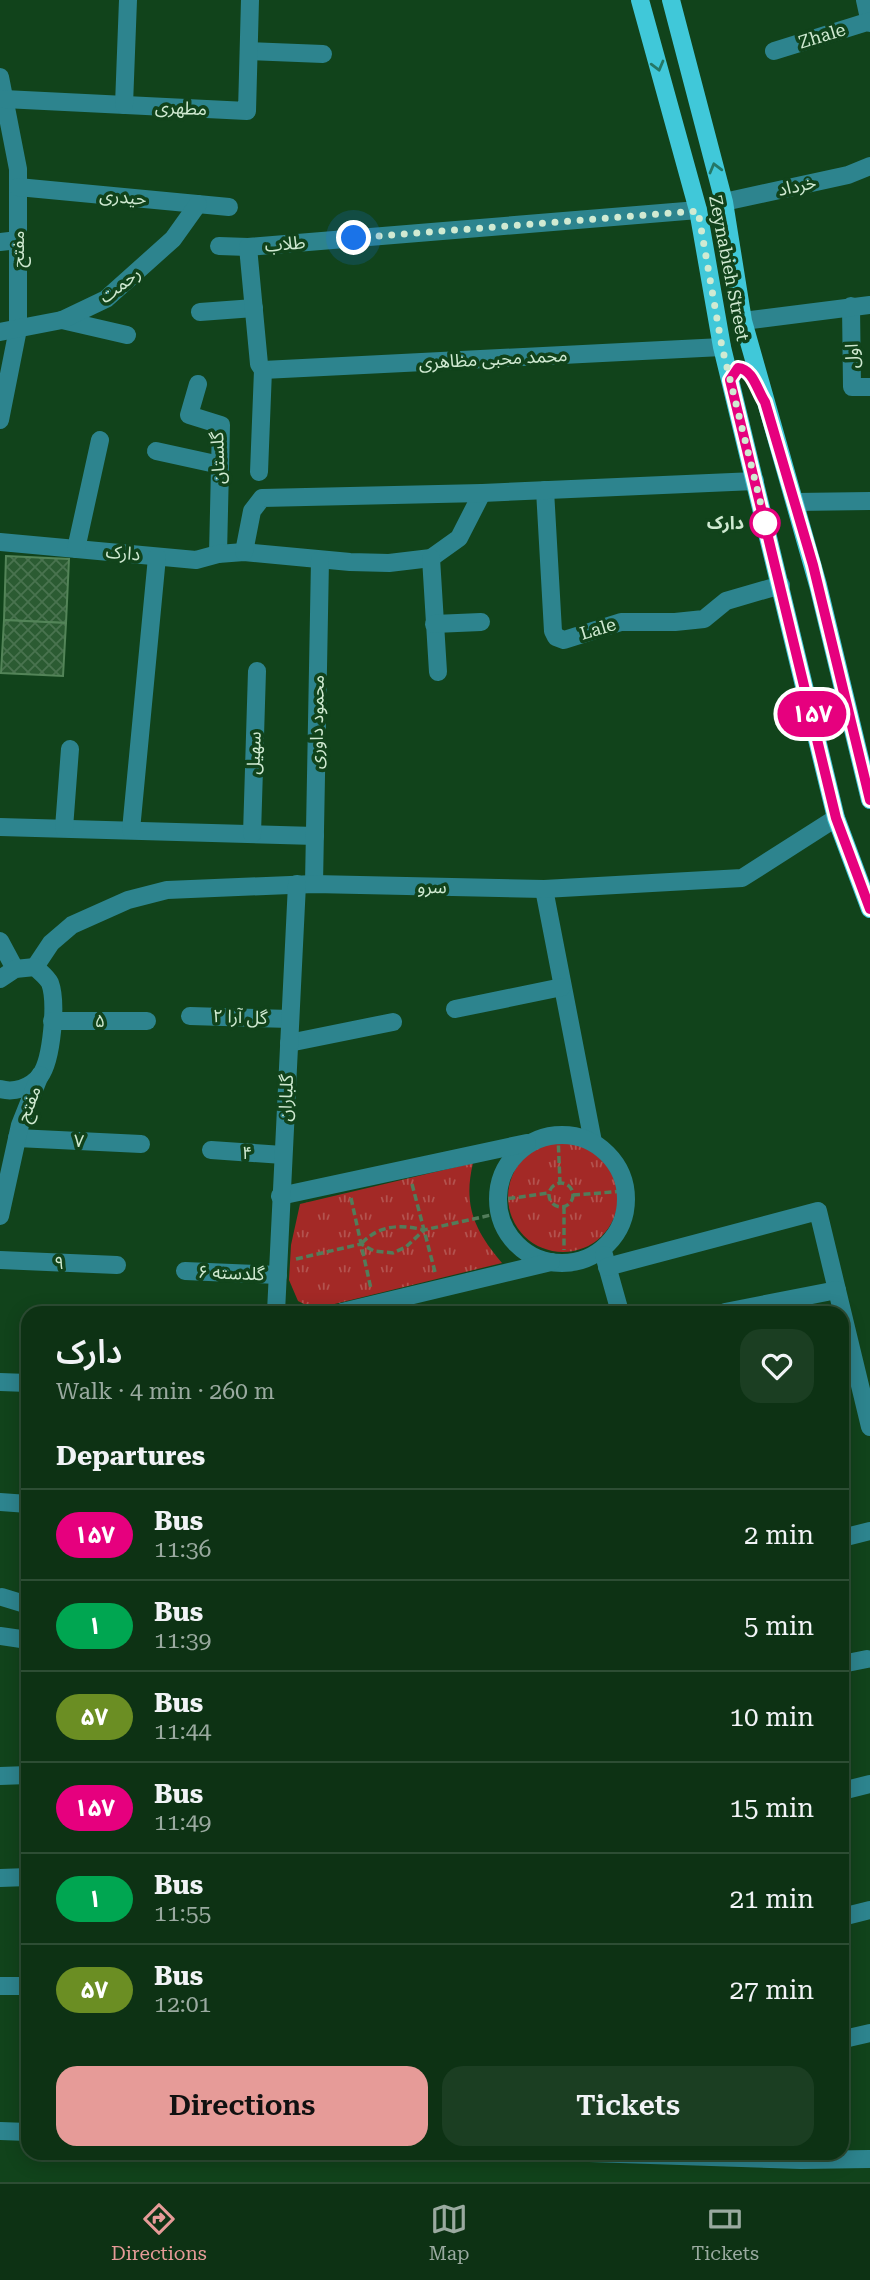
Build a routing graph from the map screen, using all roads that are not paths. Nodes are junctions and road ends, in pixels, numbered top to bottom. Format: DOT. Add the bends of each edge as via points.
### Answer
graph roads {
  1 [pos="128,0"];
  2 [pos="250,0"];
  3 [pos="640,0"];
  4 [pos="671,0"];
  5 [pos="865,0"];
  6 [pos="870,22"];
  7 [pos="249,51"];
  8 [pos="774,51"];
  9 [pos="323,54"];
  10 [pos="0,77"];
  11 [pos="4,99"];
  12 [pos="124,105"];
  13 [pos="6,137"];
  14 [pos="870,166"];
  15 [pos="18,187"];
  16 [pos="724,202"];
  17 [pos="198,204"];
  18 [pos="229,207"];
  19 [pos="698,211"];
  20 [pos="9,241"];
  21 [pos="219,246"];
  22 [pos="247,247"];
  23 [pos="712,285"];
  24 [pos="870,305"];
  25 [pos="851,306"];
  26 [pos="254,308"];
  27 [pos="200,312"];
  28 [pos="62,320"];
  29 [pos="743,321"];
  30 [pos="18,329"];
  31 [pos="0,332"];
  32 [pos="127,335"];
  33 [pos="722,347"];
  34 [pos="263,370"];
  35 [pos="730,380"];
  36 [pos="198,384"];
  37 [pos="870,387"];
  38 [pos="765,402"];
  39 [pos="0,420"];
  40 [pos="100,440"];
  41 [pos="156,451"];
  42 [pos="220,465"];
  43 [pos="259,472"];
  44 [pos="755,481"];
  45 [pos="545,490"];
  46 [pos="482,494"];
  47 [pos="870,501"];
  48 [pos="795,502"];
  49 [pos="0,542"];
  50 [pos="76,549"];
  51 [pos="244,552"];
  52 [pos="218,554"];
  53 [pos="157,556"];
  54 [pos="431,558"];
  55 [pos="320,560"];
  56 [pos="781,585"];
  57 [pos="481,622"];
  58 [pos="435,624"];
  59 [pos="257,671"];
  60 [pos="438,672"];
  61 [pos="70,749"];
  62 [pos="870,800"];
  63 [pos="836,818"];
  64 [pos="0,827"];
  65 [pos="64,828"];
  66 [pos="131,830"];
  67 [pos="252,834"];
  68 [pos="315,836"];
  69 [pos="305,884"];
  70 [pos="544,889"];
  71 [pos="870,909"];
  72 [pos="0,941"];
  73 [pos="35,967"];
  74 [pos="7,974"];
  75 [pos="562,987"];
  76 [pos="455,1009"];
  77 [pos="190,1016"];
  78 [pos="290,1018"];
  79 [pos="52,1021"];
  80 [pos="147,1021"];
  81 [pos="393,1022"];
  82 [pos="289,1043"];
  83 [pos="40,1076"];
  84 [pos="0,1089"];
  85 [pos="17,1138"];
  86 [pos="534,1142"];
  87 [pos="593,1142"];
  88 [pos="141,1144"];
  89 [pos="211,1150"];
  90 [pos="283,1155"];
  91 [pos="280,1196"];
  92 [pos="0,1216"];
  93 [pos="602,1249"];
  94 [pos="0,1260"];
  95 [pos="558,1262"];
  96 [pos="117,1265"];
  97 [pos="607,1267"];
  98 [pos="185,1271"];
  99 [pos="278,1275"];
  100 [pos="837,1290"];
  101 [pos="276,1306"];
  102 [pos="368,1306"];
  103 [pos="618,1306"];
  104 [pos="756,1306"];
  105 [pos="841,1306"];
  106 [pos="849,1340"];
  107 [pos="0,1382"];
  108 [pos="21,1384"];
  109 [pos="870,1427"];
  110 [pos="0,1502"];
  111 [pos="21,1504"];
  112 [pos="870,1531"];
  113 [pos="849,1536"];
  114 [pos="1,1601"];
  115 [pos="21,1604"];
  116 [pos="0,1636"];
  117 [pos="21,1639"];
  118 [pos="867,1659"];
  119 [pos="849,1663"];
  120 [pos="21,1775"];
  121 [pos="0,1776"];
  122 [pos="870,1784"];
  123 [pos="849,1789"];
  124 [pos="21,1877"];
  125 [pos="0,1878"];
  126 [pos="870,1910"];
  127 [pos="849,1915"];
  128 [pos="0,1986"];
  129 [pos="21,1986"];
  130 [pos="870,2034"];
  131 [pos="849,2038"];
  132 [pos="0,2131"];
  133 [pos="21,2132"];
  134 [pos="849,2158"];
  135 [pos="870,2159"];
  1 -- 12 [label="street"];
  2 -- 7 [label="street, مطهری"];
  3 -- 19 [label="main road, Zeynabieh Street, one-way"];
  16 -- 4 [label="main road, Zeynabieh Street, one-way"];
  5 -- 6 [label="street"];
  6 -- 8 [label="street, Zhale"];
  7 -- 9 [label="street"];
  7 -- 12 [label="street, مطهری" via="247,111"];
  10 -- 11 [label="street, مفتح"];
  11 -- 12 [label="street, مطهری"];
  11 -- 13 [label="street, مفتح"];
  13 -- 15 [label="street, مفتح" via="18,169"];
  14 -- 16 [label="street, خرداد"];
  15 -- 17 [label="street, حیدری"];
  15 -- 20 [label="street, مفتح"];
  16 -- 29 [label="main road, Zeynabieh Street"];
  17 -- 18 [label="street, حیدری"];
  17 -- 28 [label="street, رحمت" via="173,239 116,291"];
  19 -- 22 [label="street, طلاب"];
  19 -- 23 [label="main road, Zeynabieh Street"];
  20 -- 30 [label="street, مفتح"];
  21 -- 22 [label="street"];
  22 -- 26 [label="street, طلاب"];
  23 -- 29 [label="main road" via="727,322 733,326"];
  23 -- 33 [label="main road, Zeynabieh Street"];
  24 -- 25 [label="street"];
  25 -- 29 [label="street"];
  25 -- 37 [label="street, اول" via="852,387"];
  26 -- 27 [label="street"];
  26 -- 34 [label="street, طلاب"];
  28 -- 30 [label="street, رحمت"];
  28 -- 32 [label="street"];
  29 -- 38 [label="main road, Zeynabieh Street"];
  30 -- 31 [label="street, رحمت"];
  30 -- 39 [label="street, مفتح"];
  33 -- 34 [label="street, محمد محبی مظاهری"];
  33 -- 35 [label="main road, Zeynabieh Street"];
  34 -- 43 [label="street, طلاب"];
  35 -- 38 [label="main road" via="738,368 745,368"];
  35 -- 44 [label="main road, Zeynabieh Street"];
  36 -- 42 [label="street, گلستان" via="188,415 221,425"];
  38 -- 48 [label="main road, Zeynabieh Street"];
  40 -- 50 [label="street"];
  41 -- 42 [label="street"];
  42 -- 52 [label="street, گلستان"];
  44 -- 45 [label="street"];
  44 -- 56 [label="main road, Zeynabieh Street"];
  45 -- 46 [label="street"];
  45 -- 56 [label="street, Lale" via="556,637 564,640 621,622 704,618 726,601"];
  46 -- 51 [label="street" via="262,498 252,511"];
  46 -- 54 [label="street, دارک" via="459,538"];
  47 -- 48 [label="street"];
  48 -- 62 [label="main road, Zeynabieh Street"];
  49 -- 50 [label="street, دارک"];
  50 -- 53 [label="street, دارک"];
  51 -- 52 [label="street, دارک"];
  51 -- 55 [label="street, دارک"];
  52 -- 53 [label="street, دارک" via="196,561"];
  53 -- 66 [label="street"];
  54 -- 55 [label="street, دارک" via="389,563"];
  54 -- 58 [label="street"];
  55 -- 68 [label="street, محمود داوری"];
  56 -- 63 [label="main road, Zeynabieh Street"];
  57 -- 58 [label="street"];
  58 -- 60 [label="street"];
  59 -- 67 [label="street, سهیل"];
  61 -- 65 [label="street"];
  63 -- 70 [label="street, سرو" via="742,878"];
  63 -- 71 [label="main road, Zeynabieh Street"];
  64 -- 65 [label="street"];
  65 -- 66 [label="street"];
  66 -- 67 [label="street"];
  67 -- 68 [label="street"];
  68 -- 69 [label="street, محمود داوری"];
  69 -- 70 [label="street, سرو"];
  69 -- 73 [label="street, سرو" via="167,890 128,900 72,925 51,943"];
  69 -- 78 [label="street, گلباران"];
  70 -- 75 [label="street"];
  72 -- 74 [label="street"];
  73 -- 74 [label="street"];
  73 -- 79 [label="street, مفتح" via="49,980 54,998"];
  75 -- 76 [label="street"];
  75 -- 87 [label="street"];
  77 -- 78 [label="street, گل آرا ۲"];
  78 -- 82 [label="street, گلباران"];
  79 -- 80 [label="street, ۵"];
  79 -- 83 [label="street, مفتح" via="52,1038"];
  81 -- 82 [label="street"];
  82 -- 90 [label="street, گلباران"];
  83 -- 84 [label="street" via="21,1090"];
  83 -- 85 [label="street, مفتح"];
  85 -- 88 [label="street, ۷"];
  85 -- 92 [label="street, مفتح"];
  86 -- 87 [label="street" via="566,1134"];
  86 -- 91 [label="street"];
  86 -- 95 [label="street" via="512,1158 501,1178 499,1207 513,1241 530,1255"];
  87 -- 93 [label="street" via="617,1164 626,1191 622,1223"];
  89 -- 90 [label="street, ۴"];
  90 -- 91 [label="street, گلباران"];
  91 -- 99 [label="street, گلباران"];
  93 -- 95 [label="street" via="584,1259"];
  93 -- 97 [label="street"];
  94 -- 96 [label="street, ۹"];
  95 -- 102 [label="street"];
  97 -- 100 [label="street" via="818,1211"];
  97 -- 103 [label="street"];
  98 -- 99 [label="street, گلدسته ۶"];
  99 -- 101 [label="street, گلباران"];
  100 -- 104 [label="street"];
  100 -- 105 [label="street"];
  106 -- 109 [label="street"];
  107 -- 108 [label="street"];
  110 -- 111 [label="street"];
  112 -- 113 [label="street"];
  114 -- 115 [label="street"];
  116 -- 117 [label="street"];
  118 -- 119 [label="street"];
  120 -- 121 [label="street"];
  122 -- 123 [label="street"];
  124 -- 125 [label="street"];
  126 -- 127 [label="street"];
  128 -- 129 [label="street"];
  130 -- 131 [label="street"];
  132 -- 133 [label="street"];
  134 -- 135 [label="street"];
}
